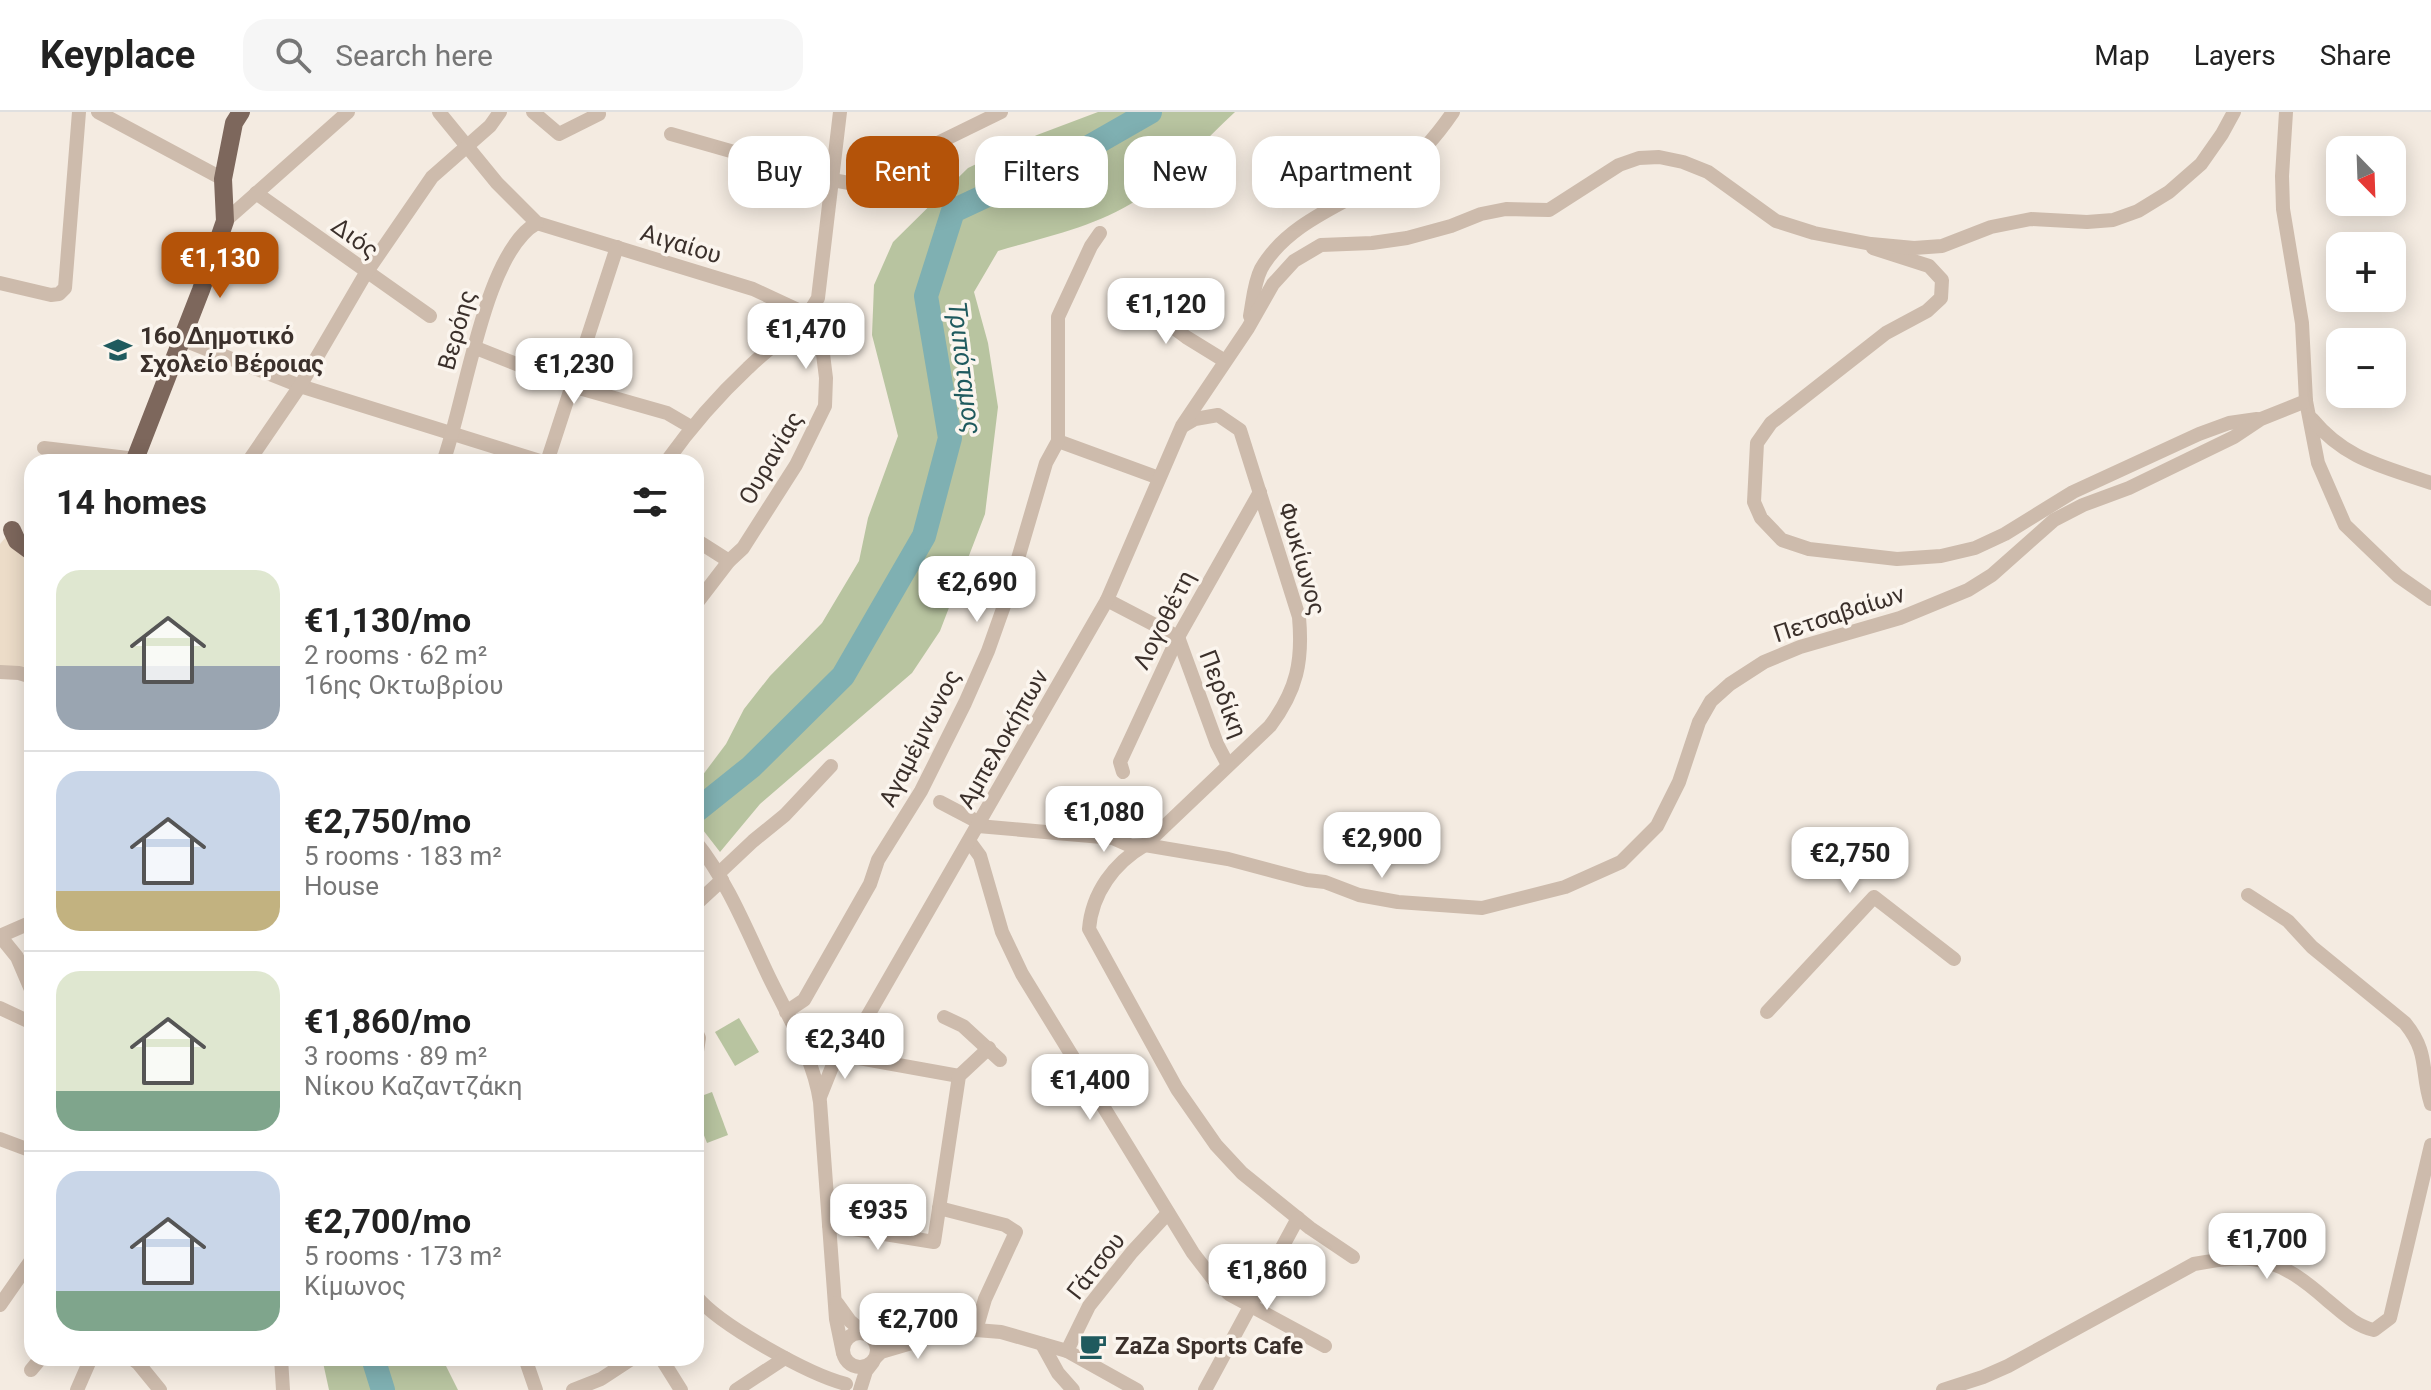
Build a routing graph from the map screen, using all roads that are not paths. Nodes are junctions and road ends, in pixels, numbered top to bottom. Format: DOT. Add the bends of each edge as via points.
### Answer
graph roads {
  1 [pos="79,112"];
  2 [pos="98,112"];
  3 [pos="241,112"];
  4 [pos="348,112"];
  5 [pos="439,112"];
  6 [pos="500,112"];
  7 [pos="533,112"];
  8 [pos="840,112"];
  9 [pos="1001,112"];
  10 [pos="1453,112"];
  11 [pos="2234,112"];
  12 [pos="2286,112"];
  13 [pos="599,114"];
  14 [pos="671,134"];
  15 [pos="467,145"];
  16 [pos="223,179"];
  17 [pos="832,180"];
  18 [pos="256,193"];
  19 [pos="225,221"];
  20 [pos="537,223"];
  21 [pos="1100,233"];
  22 [pos="1860,242"];
  23 [pos="617,247"];
  24 [pos="366,273"];
  25 [pos="0,283"];
  26 [pos="1132,297"];
  27 [pos="809,315"];
  28 [pos="430,316"];
  29 [pos="1248,328"];
  30 [pos="181,339"];
  31 [pos="476,348"];
  32 [pos="1225,361"];
  33 [pos="300,386"];
  34 [pos="572,386"];
  35 [pos="2308,408"];
  36 [pos="2261,419"];
  37 [pos="1182,426"];
  38 [pos="691,427"];
  39 [pos="453,435"];
  40 [pos="1058,441"];
  41 [pos="44,448"];
  42 [pos="90,454"];
  43 [pos="137,454"];
  44 [pos="253,454"];
  45 [pos="446,454"];
  46 [pos="518,454"];
  47 [pos="548,454"];
  48 [pos="672,454"];
  49 [pos="1159,478"];
  50 [pos="2431,483"];
  51 [pos="1260,492"];
  52 [pos="4,531"];
  53 [pos="24,533"];
  54 [pos="704,545"];
  55 [pos="24,546"];
  56 [pos="729,561"];
  57 [pos="704,594"];
  58 [pos="2431,599"];
  59 [pos="1107,600"];
  60 [pos="1178,637"];
  61 [pos="0,672"];
  62 [pos="24,675"];
  63 [pos="1228,765"];
  64 [pos="831,766"];
  65 [pos="1123,772"];
  66 [pos="940,802"];
  67 [pos="979,825"];
  68 [pos="969,841"];
  69 [pos="1145,845"];
  70 [pos="704,853"];
  71 [pos="719,873"];
  72 [pos="704,893"];
  73 [pos="2248,895"];
  74 [pos="24,926"];
  75 [pos="0,936"];
  76 [pos="1954,959"];
  77 [pos="24,973"];
  78 [pos="0,1008"];
  79 [pos="1767,1012"];
  80 [pos="944,1017"];
  81 [pos="24,1019"];
  82 [pos="790,1019"];
  83 [pos="865,1019"];
  84 [pos="819,1041"];
  85 [pos="989,1048"];
  86 [pos="838,1052"];
  87 [pos="805,1054"];
  88 [pos="1000,1060"];
  89 [pos="959,1076"];
  90 [pos="820,1097"];
  91 [pos="2431,1104"];
  92 [pos="3,1145"];
  93 [pos="2431,1145"];
  94 [pos="24,1149"];
  95 [pos="939,1208"];
  96 [pos="1168,1213"];
  97 [pos="1298,1218"];
  98 [pos="829,1225"];
  99 [pos="1353,1257"];
  100 [pos="24,1274"];
  101 [pos="704,1303"];
  102 [pos="837,1303"];
  103 [pos="0,1305"];
  104 [pos="1249,1305"];
  105 [pos="976,1330"];
  106 [pos="865,1334"];
  107 [pos="940,1334"];
  108 [pos="1042,1344"];
  109 [pos="1325,1346"];
  110 [pos="1067,1351"];
  111 [pos="844,1355"];
  112 [pos="785,1358"];
  113 [pos="874,1360"];
  114 [pos="88,1366"];
  115 [pos="142,1366"];
  116 [pos="282,1366"];
  117 [pos="528,1366"];
  118 [pos="621,1366"];
  119 [pos="666,1366"];
  120 [pos="851,1388"];
  121 [pos="77,1390"];
  122 [pos="160,1390"];
  123 [pos="283,1390"];
  124 [pos="536,1390"];
  125 [pos="573,1390"];
  126 [pos="681,1390"];
  127 [pos="736,1390"];
  128 [pos="1073,1390"];
  129 [pos="1137,1390"];
  130 [pos="1205,1390"];
  131 [pos="1943,1390"];
  1 -- 25 [label="street" via="65,288 51,295"];
  2 -- 16 [label="street"];
  3 -- 16 [label="main road"];
  4 -- 18 [label="street"];
  5 -- 15 [label="street"];
  6 -- 15 [label="street"];
  7 -- 13 [label="street" via="559,134"];
  8 -- 17 [label="street"];
  9 -- 17 [label="street" via="905,159 871,182"];
  10 -- 29 [label="street" via="1425,150 1298,228 1270,256 1255,285"];
  11 -- 22 [label="street" via="2201,164 2169,192 2113,220 2031,219 1942,246"];
  12 -- 35 [label="street" via="2283,209 2302,323"];
  14 -- 17 [label="street"];
  15 -- 20 [label="street"];
  15 -- 24 [label="street" via="432,177"];
  16 -- 19 [label="main road"];
  17 -- 27 [label="street" via="818,298"];
  18 -- 19 [label="street"];
  18 -- 24 [label="street, Διός"];
  19 -- 30 [label="main road"];
  20 -- 23 [label="street, Αιγαίου"];
  20 -- 31 [label="street, Βερόης" via="518,239 497,275"];
  21 -- 40 [label="street, Αγαμέμνωνος" via="1059,314"];
  22 -- 29 [label="street, Αμπελοκήπων" via="1776,221 1708,172 1683,162 1639,158 1549,210 1506,209 1407,238 1321,245 1294,261 1273,284"];
  22 -- 36 [label="street" via="1929,266 1942,280 1941,298 1886,333 1771,423 1757,443 1754,502 1782,540 1809,549 1897,559 1975,548 2073,492 2185,440 2229,423"];
  23 -- 27 [label="street, Αιγαίου" via="753,289"];
  23 -- 34 [label="street"];
  24 -- 28 [label="street, Διός"];
  24 -- 33 [label="street"];
  26 -- 32 [label="street"];
  27 -- 38 [label="street" via="751,364"];
  27 -- 56 [label="street, Ουρανίας" via="822,346 825,406 796,465 743,548"];
  29 -- 32 [label="street, Αμπελοκήπων"];
  30 -- 33 [label="street"];
  30 -- 43 [label="main road"];
  31 -- 34 [label="street"];
  31 -- 39 [label="street, Βερόης"];
  32 -- 37 [label="street, Αμπελοκήπων"];
  33 -- 39 [label="street"];
  33 -- 44 [label="street"];
  34 -- 38 [label="street" via="667,413"];
  34 -- 47 [label="street"];
  35 -- 36 [label="street, Πετσαβαίων"];
  35 -- 50 [label="street" via="2328,438 2353,455"];
  35 -- 58 [label="street" via="2318,463 2345,525 2398,576"];
  36 -- 69 [label="street, Πετσαβαίων" via="2234,437 2054,520 1968,590 1900,618 1800,647 1730,684 1699,722 1657,826 1621,862 1565,887 1482,908 1398,902 1228,859"];
  37 -- 49 [label="street, Αμπελοκήπων"];
  37 -- 51 [label="street, Φωκίωνος" via="1218,415 1240,430"];
  38 -- 48 [label="street"];
  39 -- 45 [label="street, Βερόης"];
  39 -- 46 [label="street"];
  40 -- 49 [label="street"];
  40 -- 82 [label="street, Αγαμέμνωνος" via="1046,463 988,651 965,703 921,791 878,860 871,882"];
  41 -- 42 [label="street"];
  49 -- 59 [label="street, Αμπελοκήπων"];
  51 -- 60 [label="street, Λογοθέτη"];
  51 -- 63 [label="street, Φωκίωνος" via="1299,617 1302,649 1285,706"];
  52 -- 53 [label="main road"];
  52 -- 55 [label="main road"];
  54 -- 56 [label="street"];
  56 -- 57 [label="street, Ουρανίας"];
  59 -- 60 [label="street"];
  59 -- 67 [label="street, Αμπελοκήπων"];
  60 -- 63 [label="street, Περδίκη"];
  60 -- 65 [label="street, Λογοθέτη" via="1120,762"];
  61 -- 62 [label="street"];
  63 -- 69 [label="street, Φωκίωνος"];
  64 -- 71 [label="street"];
  66 -- 67 [label="street"];
  67 -- 68 [label="street, Αμπελοκήπων"];
  67 -- 69 [label="street, Πετσαβαίων"];
  68 -- 83 [label="street, Αμπελοκήπων"];
  68 -- 96 [label="street" via="982,860 1014,958"];
  69 -- 97 [label="street, Φωκίωνος" via="1126,856 1106,882 1091,909 1089,929 1201,1125 1242,1173"];
  70 -- 71 [label="street"];
  71 -- 72 [label="street"];
  71 -- 82 [label="street"];
  73 -- 91 [label="street" via="2288,921 2405,1023 2421,1048"];
  74 -- 75 [label="street"];
  75 -- 77 [label="street"];
  76 -- 79 [label="street" via="1874,897"];
  78 -- 81 [label="street"];
  80 -- 85 [label="street"];
  82 -- 84 [label="street" via="807,1038"];
  82 -- 87 [label="street"];
  83 -- 84 [label="street"];
  83 -- 86 [label="street, Αμπελοκήπων"];
  84 -- 87 [label="street"];
  85 -- 88 [label="street"];
  85 -- 89 [label="street"];
  86 -- 87 [label="street"];
  86 -- 89 [label="street"];
  86 -- 90 [label="street, Αμπελοκήπων"];
  87 -- 90 [label="street"];
  89 -- 95 [label="street"];
  90 -- 98 [label="street"];
  92 -- 94 [label="street"];
  93 -- 131 [label="street" via="2390,1318 2374,1330 2357,1325 2307,1283 2270,1262 2223,1259 2194,1264 2008,1366"];
  95 -- 98 [label="street" via="934,1242"];
  95 -- 105 [label="street" via="1016,1232"];
  96 -- 104 [label="street" via="1213,1279"];
  96 -- 110 [label="street, Γάτσου" via="1089,1306"];
  97 -- 99 [label="street, Φωκίωνος"];
  97 -- 104 [label="street"];
  98 -- 102 [label="street"];
  100 -- 103 [label="street"];
  101 -- 112 [label="street"];
  102 -- 106 [label="street"];
  102 -- 111 [label="street"];
  104 -- 109 [label="street"];
  104 -- 130 [label="street"];
  105 -- 107 [label="street"];
  105 -- 108 [label="street"];
  106 -- 107 [label="street"];
  106 -- 111 [label="street" via="849,1337"];
  106 -- 113 [label="street" via="875,1341"];
  107 -- 113 [label="street" via="881,1352"];
  108 -- 110 [label="street"];
  108 -- 128 [label="street"];
  110 -- 129 [label="street"];
  111 -- 113 [label="street" via="858,1367"];
  111 -- 120 [label="street"];
  112 -- 120 [label="street"];
  112 -- 127 [label="street"];
  113 -- 120 [label="street"];
  114 -- 121 [label="street"];
  115 -- 122 [label="street"];
  116 -- 123 [label="street"];
  117 -- 124 [label="street"];
  118 -- 125 [label="street"];
  119 -- 126 [label="street"];
}
